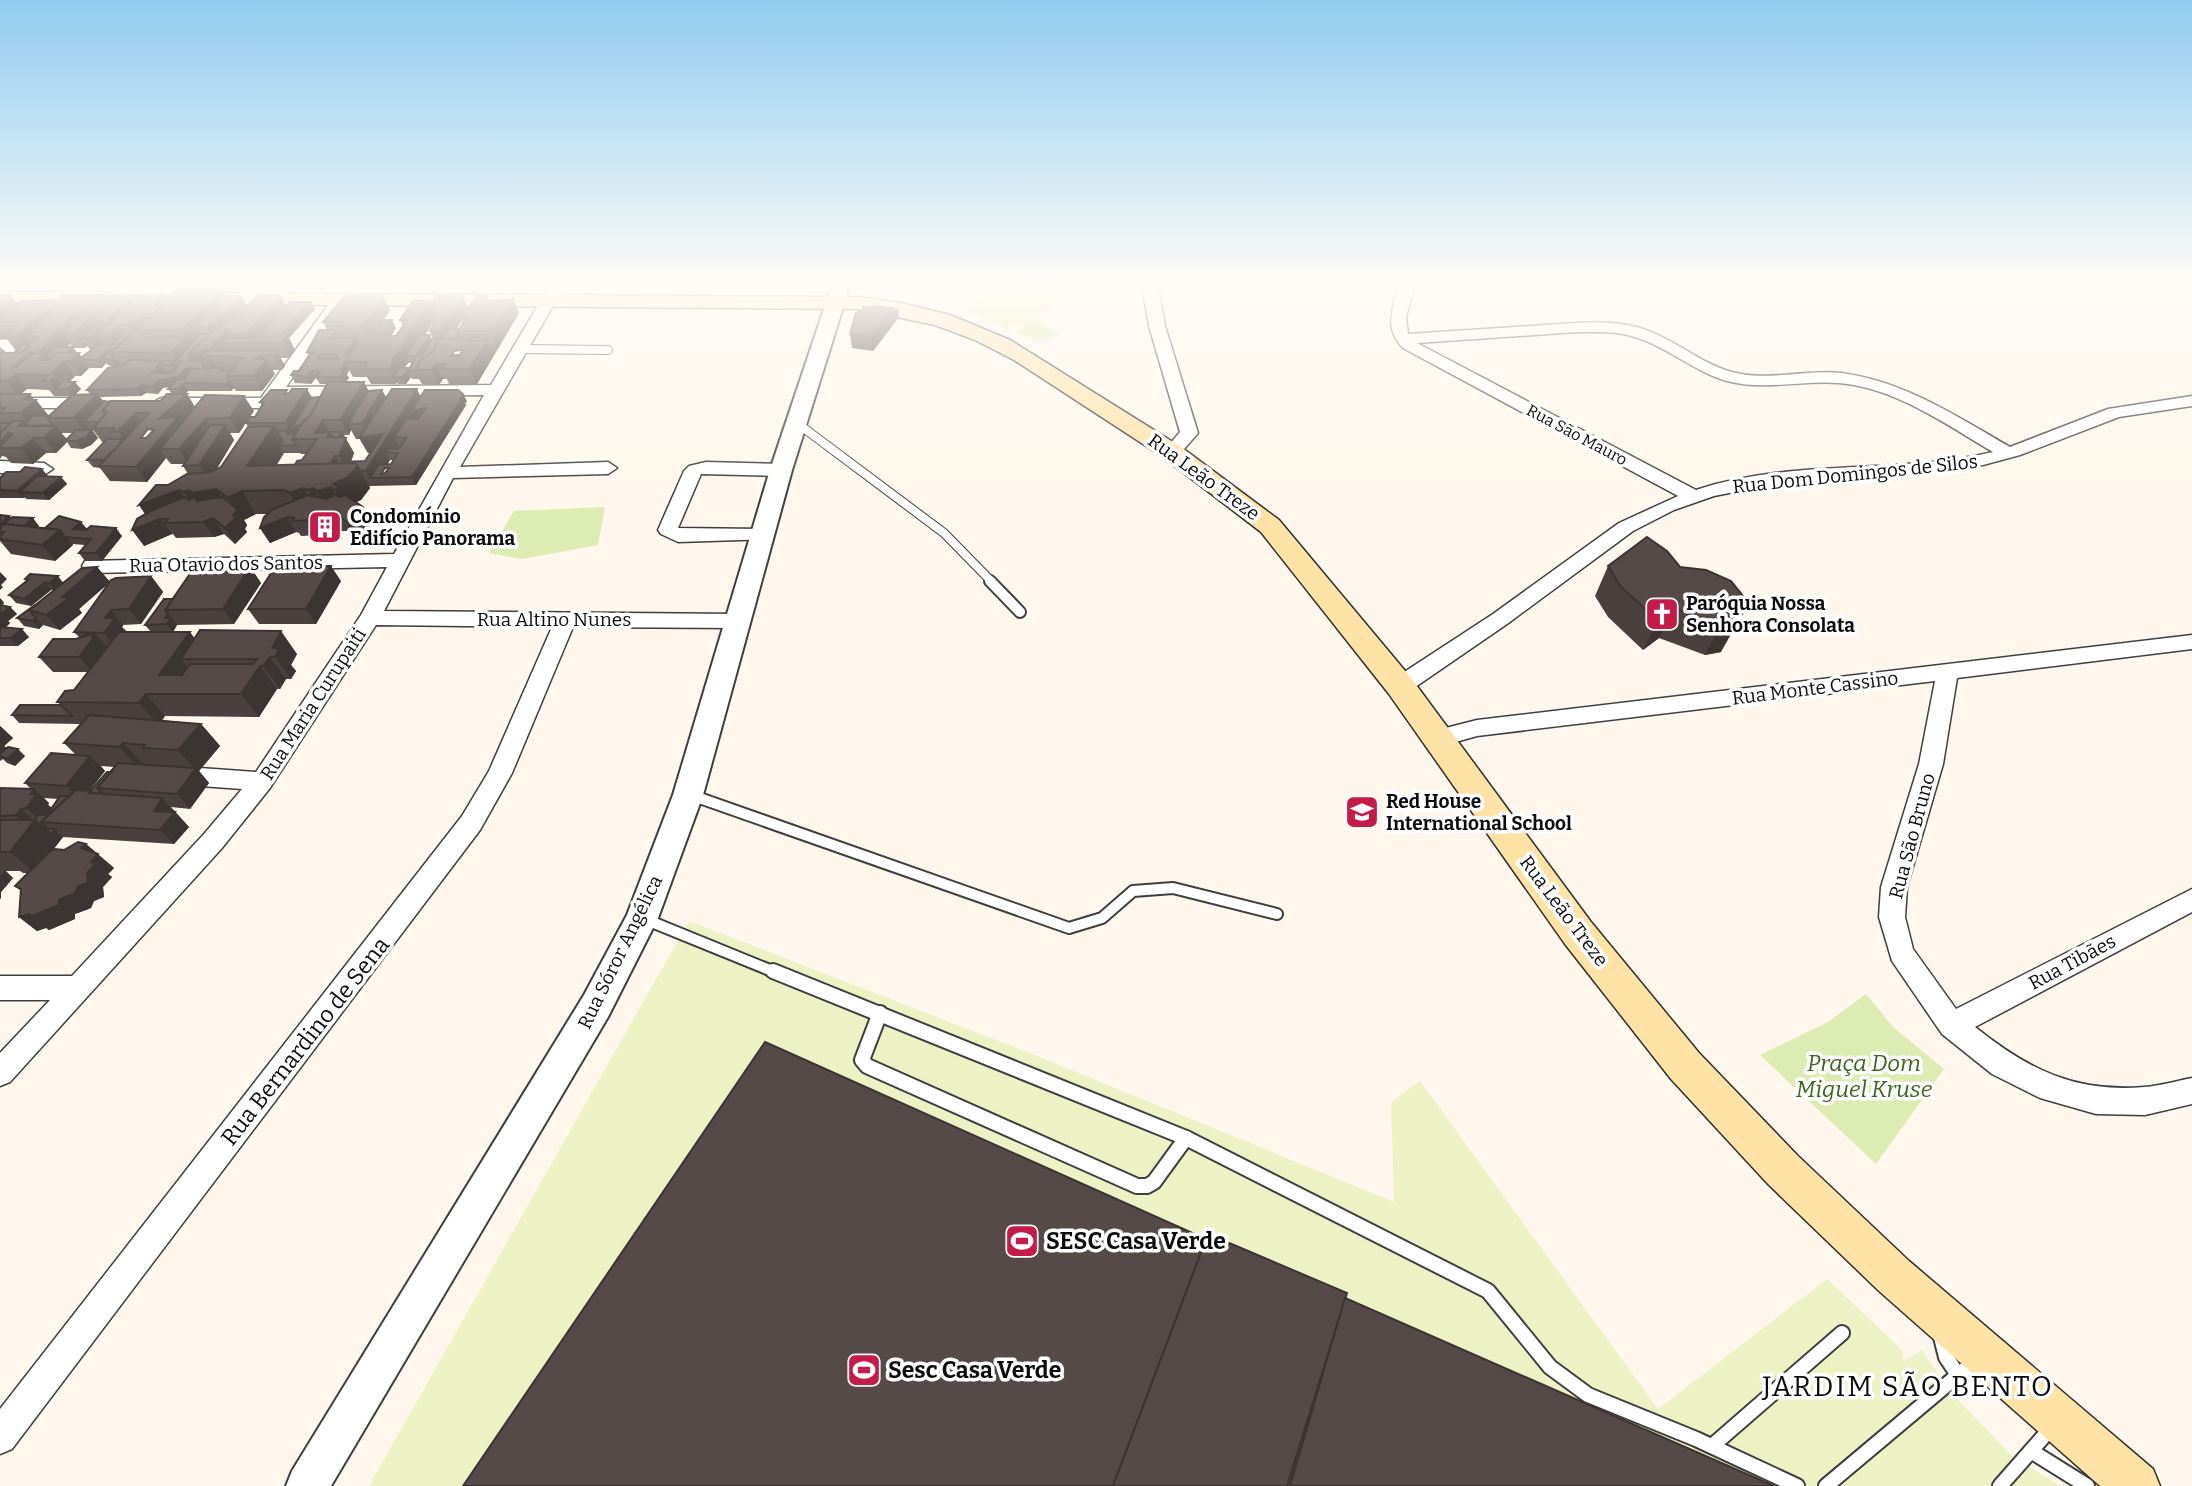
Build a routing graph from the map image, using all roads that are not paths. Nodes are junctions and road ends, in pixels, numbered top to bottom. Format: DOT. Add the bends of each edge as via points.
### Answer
graph roads {
  1 [pos="300,354"];
  2 [pos="517,354"];
  3 [pos="819,354"];
  4 [pos="1019,354"];
  5 [pos="1165,354"];
  6 [pos="1425,354"];
  7 [pos="1684,354"];
  8 [pos="496,390"];
  9 [pos="270,397"];
  10 [pos="2192,401"];
  11 [pos="0,402"];
  12 [pos="112,402"];
  13 [pos="140,402"];
  14 [pos="797,423"];
  15 [pos="252,426"];
  16 [pos="1172,452"];
  17 [pos="2008,453"];
  18 [pos="0,467"];
  19 [pos="608,468"];
  20 [pos="44,469"];
  21 [pos="781,470"];
  22 [pos="447,473"];
  23 [pos="1693,495"];
  24 [pos="762,535"];
  25 [pos="402,560"];
  26 [pos="92,566"];
  27 [pos="1020,611"];
  28 [pos="370,618"];
  29 [pos="566,619"];
  30 [pos="738,621"];
  31 [pos="2192,642"];
  32 [pos="1947,673"];
  33 [pos="1399,686"];
  34 [pos="1438,738"];
  35 [pos="155,774"];
  36 [pos="262,782"];
  37 [pos="688,795"];
  38 [pos="2192,900"];
  39 [pos="1277,914"];
  40 [pos="642,918"];
  41 [pos="0,988"];
  42 [pos="79,988"];
  43 [pos="880,1013"];
  44 [pos="1952,1025"];
  45 [pos="0,1073"];
  46 [pos="2192,1091"];
  47 [pos="1185,1138"];
  48 [pos="1941,1317"];
  49 [pos="1842,1333"];
  50 [pos="1983,1353"];
  51 [pos="1958,1375"];
  52 [pos="2059,1419"];
  53 [pos="0,1437"];
  54 [pos="1712,1446"];
  55 [pos="2031,1451"];
  56 [pos="307,1486"];
  57 [pos="1797,1486"];
  58 [pos="1826,1486"];
  59 [pos="2000,1486"];
  60 [pos="2087,1486"];
  61 [pos="2136,1486"];
  1 -- 9 [label="street"];
  2 -- 8 [label="street, Rua Maria Curupaiti"];
  3 -- 14 [label="street, Rua Sóror Angélica"];
  4 -- 16 [label="main road, Rua Leão Treze"];
  5 -- 16 [label="street" via="1189,433"];
  6 -- 23 [label="street, Rua São Mauro"];
  7 -- 17 [label="street" via="1732,377 1769,382 1836,378 1878,384 1903,393"];
  8 -- 9 [label="street"];
  8 -- 22 [label="street, Rua Maria Curupaiti"];
  9 -- 13 [label="street"];
  9 -- 15 [label="street"];
  10 -- 17 [label="street, Rua Dom Domingos de Silos" via="2104,415"];
  11 -- 12 [label="street"];
  14 -- 21 [label="street, Rua Sóror Angélica"];
  14 -- 27 [label="lane" via="944,533"];
  16 -- 33 [label="main road, Rua Leão Treze" via="1270,526"];
  17 -- 23 [label="street, Rua Dom Domingos de Silos" via="1960,464 1748,483"];
  18 -- 20 [label="street"];
  19 -- 22 [label="street"];
  21 -- 24 [label="street, Rua Sóror Angélica"];
  21 -- 24 [label="street" via="695,470 668,530 678,536"];
  22 -- 25 [label="street, Rua Maria Curupaiti"];
  23 -- 33 [label="street, Rua Dom Domingos de Silos" via="1626,527"];
  24 -- 30 [label="street, Rua Sóror Angélica"];
  25 -- 26 [label="street, Rua Otavio dos Santos"];
  25 -- 28 [label="street, Rua Maria Curupaiti"];
  28 -- 29 [label="street, Rua Altino Nunes"];
  28 -- 36 [label="street, Rua Maria Curupaiti"];
  29 -- 30 [label="street, Rua Altino Nunes"];
  29 -- 53 [label="street, Rua Bernardino de Sena" via="500,773 471,823"];
  30 -- 37 [label="street, Rua Sóror Angélica"];
  31 -- 32 [label="street, Rua Monte Cassino"];
  32 -- 34 [label="street, Rua Monte Cassino" via="1477,728"];
  32 -- 44 [label="street, Rua São Bruno" via="1931,764 1894,887 1892,917 1901,953"];
  33 -- 34 [label="main road, Rua Leão Treze"];
  34 -- 48 [label="main road, Rua Leão Treze" via="1578,933 1685,1066 1783,1170"];
  35 -- 36 [label="street"];
  36 -- 42 [label="street, Rua Maria Curupaiti"];
  37 -- 39 [label="lane" via="1069,928 1102,918 1133,891 1173,888"];
  37 -- 40 [label="street, Rua Sóror Angélica"];
  38 -- 44 [label="street, Rua Tibães"];
  40 -- 43 [label="lane"];
  40 -- 56 [label="street, Rua Sóror Angélica" via="596,1006"];
  41 -- 42 [label="street"];
  42 -- 45 [label="street, Rua Maria Curupaiti"];
  43 -- 47 [label="lane"];
  43 -- 47 [label="lane" via="863,1052 867,1066 1137,1186 1154,1182"];
  44 -- 46 [label="street, Rua São Bruno" via="2002,1065 2050,1089 2096,1100 2144,1101"];
  47 -- 54 [label="lane" via="1488,1291 1561,1378 1591,1397"];
  48 -- 50 [label="main road, Rua Leão Treze"];
  48 -- 51 [label="lane" via="1946,1357"];
  49 -- 54 [label="lane"];
  50 -- 51 [label="lane"];
  50 -- 52 [label="main road, Rua Leão Treze"];
  51 -- 58 [label="lane"];
  52 -- 55 [label="lane"];
  52 -- 61 [label="main road, Rua Leão Treze"];
  54 -- 57 [label="lane"];
  55 -- 59 [label="lane"];
  55 -- 60 [label="lane"];
}
